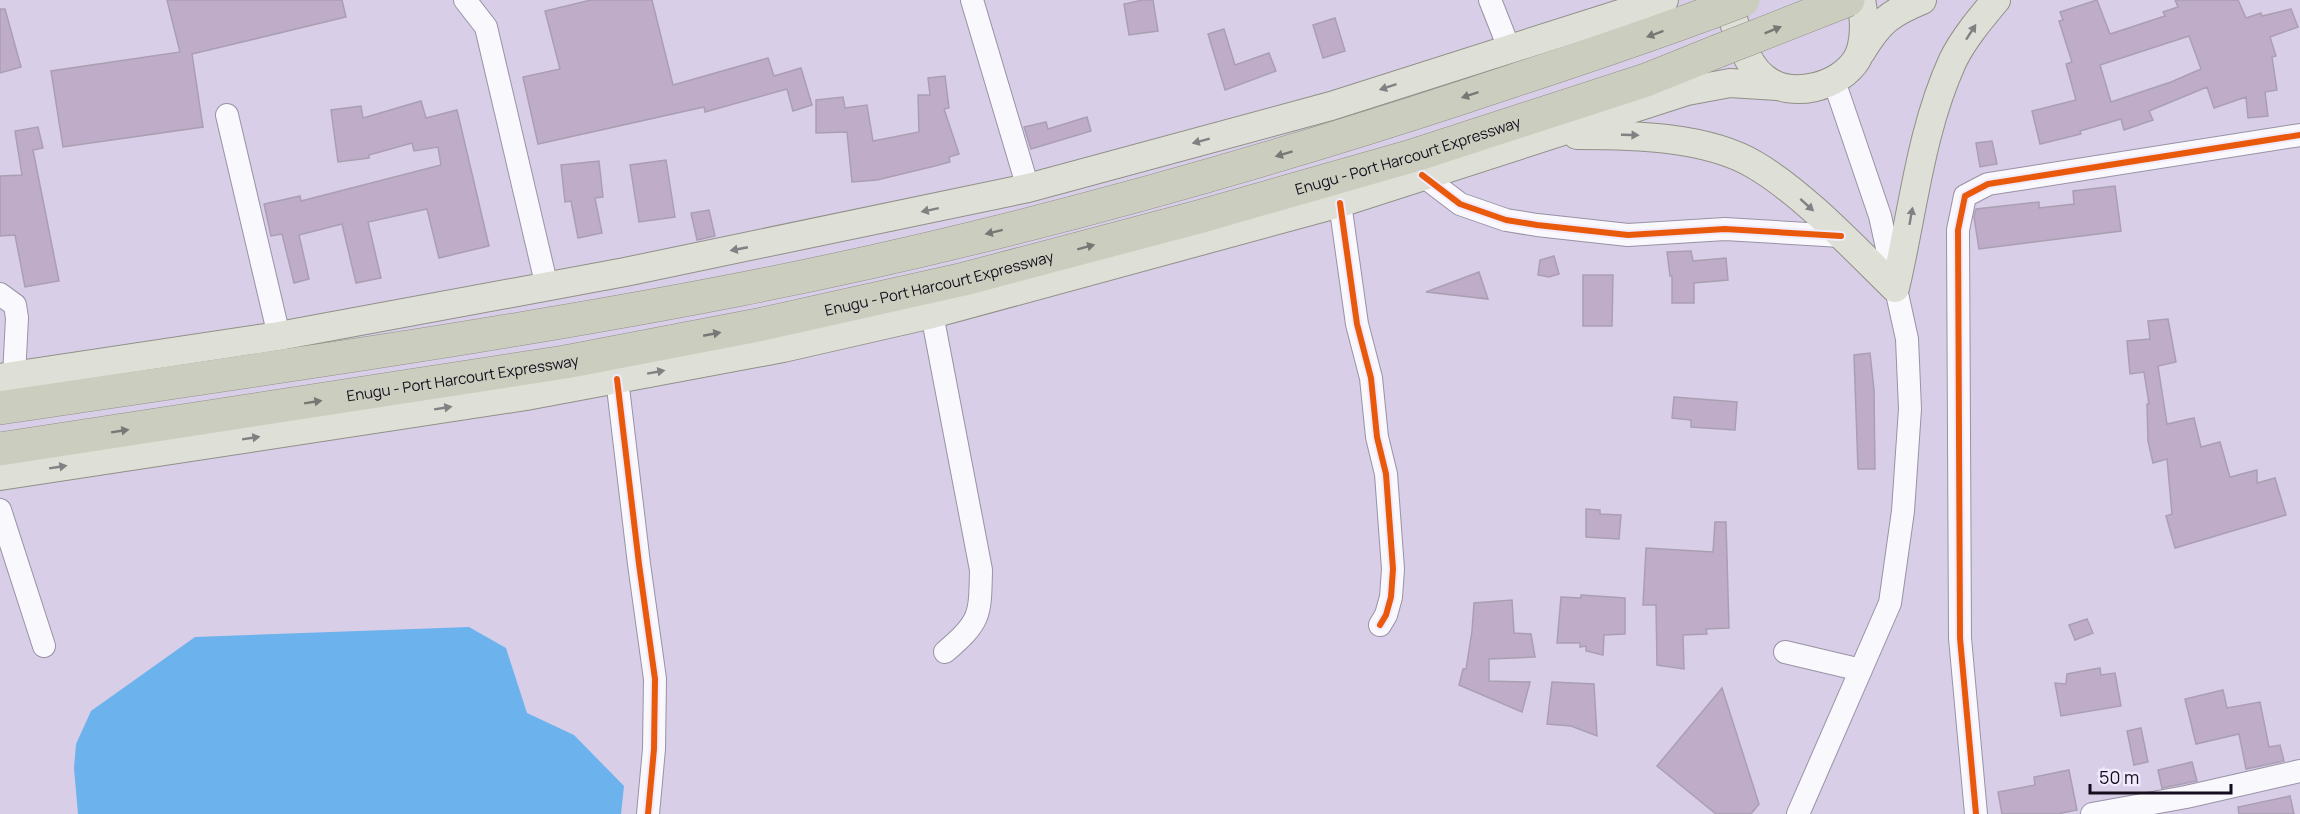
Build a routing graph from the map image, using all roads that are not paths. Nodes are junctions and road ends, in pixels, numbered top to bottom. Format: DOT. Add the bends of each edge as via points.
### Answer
graph roads {
  1 [pos="465,0"];
  2 [pos="972,0"];
  3 [pos="1490,0"];
  4 [pos="1600,0"];
  5 [pos="1664,0"];
  6 [pos="1743,0"];
  7 [pos="1848,0"];
  8 [pos="1861,0"];
  9 [pos="1922,0"];
  10 [pos="1996,0"];
  11 [pos="1719,7"];
  12 [pos="1576,27"];
  13 [pos="1509,48"];
  14 [pos="1859,56"];
  15 [pos="1834,81"];
  16 [pos="1777,86"];
  17 [pos="227,115"];
  18 [pos="1551,135"];
  19 [pos="2300,135"];
  20 [pos="1422,175"];
  21 [pos="1028,189"];
  22 [pos="1340,203"];
  23 [pos="1038,221"];
  24 [pos="1841,236"];
  25 [pos="1049,256"];
  26 [pos="547,286"];
  27 [pos="1895,288"];
  28 [pos="0,294"];
  29 [pos="932,314"];
  30 [pos="279,336"];
  31 [pos="7,377"];
  32 [pos="617,379"];
  33 [pos="0,408"];
  34 [pos="0,449"];
  35 [pos="0,476"];
  36 [pos="0,510"];
  37 [pos="1380,625"];
  38 [pos="44,646"];
  39 [pos="945,652"];
  40 [pos="1785,652"];
  41 [pos="1861,670"];
  42 [pos="2300,771"];
  43 [pos="648,814"];
  44 [pos="1798,814"];
  45 [pos="1976,814"];
  46 [pos="2092,814"];
  1 -- 26 [label="street" via="486,27"];
  2 -- 21 [label="street"];
  3 -- 13 [label="street"];
  4 -- 12 [label="main road"];
  5 -- 12 [label="main road"];
  6 -- 11 [label="highway, bridge"];
  25 -- 7 [label="highway, Enugu - Port Harcourt Expressway, one-way, bridge" via="1415,155 1646,80"];
  8 -- 14 [label="main road" via="1864,14"];
  9 -- 14 [label="main road" via="1892,14 1875,28"];
  27 -- 10 [label="main road, one-way" via="1927,131 1954,58"];
  11 -- 16 [label="main road" via="1735,25 1755,69"];
  11 -- 23 [label="highway, one-way" via="1632,42 1402,117 1187,183"];
  12 -- 13 [label="main road"];
  13 -- 21 [label="main road, one-way" via="1331,106"];
  14 -- 15 [label="main road"];
  15 -- 16 [label="main road, Enugu - Port Harcourt Expressway" via="1811,88"];
  15 -- 27 [label="street" via="1880,216"];
  16 -- 18 [label="main road, Enugu - Port Harcourt Expressway" via="1731,82 1704,87"];
  17 -- 30 [label="street"];
  18 -- 20 [label="main road, Enugu - Port Harcourt Expressway"];
  18 -- 24 [label="main road, one-way" via="1637,135 1714,148 1754,164 1789,189"];
  19 -- 45 [label="street" via="1988,184 1965,196 1958,230 1960,638"];
  20 -- 22 [label="main road, Enugu - Port Harcourt Expressway"];
  20 -- 24 [label="street" via="1460,204 1506,220 1537,225 1628,235 1725,229"];
  21 -- 26 [label="main road, one-way"];
  22 -- 29 [label="main road, Enugu - Port Harcourt Expressway"];
  22 -- 37 [label="street" via="1386,474 1393,569 1391,597"];
  23 -- 25 [label="highway"];
  23 -- 33 [label="highway, one-way" via="745,288 569,321"];
  24 -- 27 [label="main road"];
  34 -- 25 [label="highway, Enugu - Port Harcourt Expressway, one-way" via="565,363 758,325"];
  26 -- 30 [label="main road"];
  27 -- 41 [label="street" via="1907,339 1910,409 1904,511 1890,603"];
  28 -- 31 [label="street" via="15,305 18,318"];
  32 -- 29 [label="main road, Enugu - Port Harcourt Expressway, one-way" via="783,348"];
  29 -- 39 [label="street" via="981,570 980,608 968,632"];
  30 -- 31 [label="main road"];
  35 -- 32 [label="main road, Enugu - Port Harcourt Expressway, one-way"];
  32 -- 43 [label="street" via="655,679"];
  36 -- 38 [label="street"];
  40 -- 41 [label="street"];
  41 -- 44 [label="street"];
  42 -- 46 [label="street"];
}
